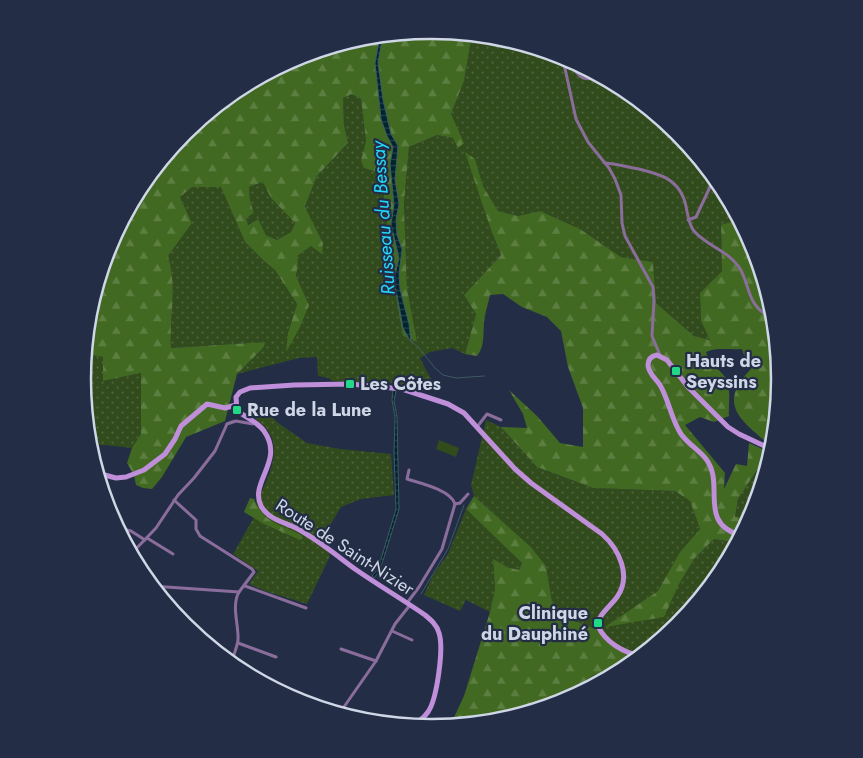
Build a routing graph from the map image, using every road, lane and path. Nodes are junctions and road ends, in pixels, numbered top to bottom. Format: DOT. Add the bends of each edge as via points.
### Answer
graph roads {
  1 [pos="564,66"];
  2 [pos="574,71"];
  3 [pos="592,79"];
  4 [pos="605,163"];
  5 [pos="710,184"];
  6 [pos="688,220"];
  7 [pos="765,314"];
  8 [pos="660,355"];
  9 [pos="236,405"];
  10 [pos="502,420"];
  11 [pos="255,422"];
  12 [pos="476,427"];
  13 [pos="765,446"];
  14 [pos="409,470"];
  15 [pos="105,475"];
  16 [pos="468,494"];
  17 [pos="174,500"];
  18 [pos="455,504"];
  19 [pos="127,530"];
  20 [pos="735,533"];
  21 [pos="146,539"];
  22 [pos="137,548"];
  23 [pos="173,554"];
  24 [pos="245,586"];
  25 [pos="163,587"];
  26 [pos="239,592"];
  27 [pos="408,604"];
  28 [pos="306,608"];
  29 [pos="392,631"];
  30 [pos="412,640"];
  31 [pos="238,643"];
  32 [pos="341,649"];
  33 [pos="633,653"];
  34 [pos="234,656"];
  35 [pos="276,657"];
  36 [pos="376,661"];
  37 [pos="343,708"];
  38 [pos="420,719"];
  1 -- 4 [label="street" via="576,119"];
  2 -- 3 [label="street" via="583,79"];
  4 -- 6 [label="street" via="649,171 671,181 684,197"];
  4 -- 8 [label="street" via="619,189 625,236 653,287 652,336"];
  5 -- 6 [label="street" via="696,217"];
  6 -- 7 [label="street" via="697,234 736,263 750,298"];
  8 -- 13 [label="main road" via="728,427"];
  8 -- 20 [label="main road" via="652,356 648,366 663,391 680,433 710,466 713,505 718,520"];
  9 -- 11 [label="main road, Route de Saint-Nizier" via="241,413"];
  9 -- 12 [label="main road" via="238,394 250,388 374,386 402,389 448,404 464,413"];
  9 -- 15 [label="main road" via="224,408 207,404 181,426 165,454 144,470 126,477"];
  10 -- 12 [label="street" via="487,414"];
  11 -- 17 [label="street" via="227,424 215,451"];
  11 -- 27 [label="main road, Route de Saint-Nizier" via="264,430 271,450 259,492 264,510"];
  12 -- 33 [label="main road" via="531,483 612,544 622,566 622,587 600,616 598,626 602,634 620,648"];
  14 -- 18 [label="street" via="407,478 438,490 454,499"];
  16 -- 18 [label="street" via="460,504"];
  17 -- 21 [label="street"];
  17 -- 24 [label="street" via="196,520 200,536 252,569 253,574"];
  18 -- 27 [label="street" via="442,549"];
  19 -- 21 [label="street"];
  21 -- 22 [label="street"];
  21 -- 23 [label="street"];
  24 -- 26 [label="street"];
  24 -- 28 [label="street"];
  25 -- 26 [label="street"];
  26 -- 31 [label="street" via="236,606"];
  27 -- 29 [label="street"];
  27 -- 38 [label="main road, Route de Saint-Nizier" via="436,627 441,650 434,700"];
  29 -- 30 [label="street"];
  29 -- 36 [label="street"];
  31 -- 34 [label="street"];
  31 -- 35 [label="street"];
  32 -- 36 [label="street"];
  36 -- 37 [label="street"];
}
